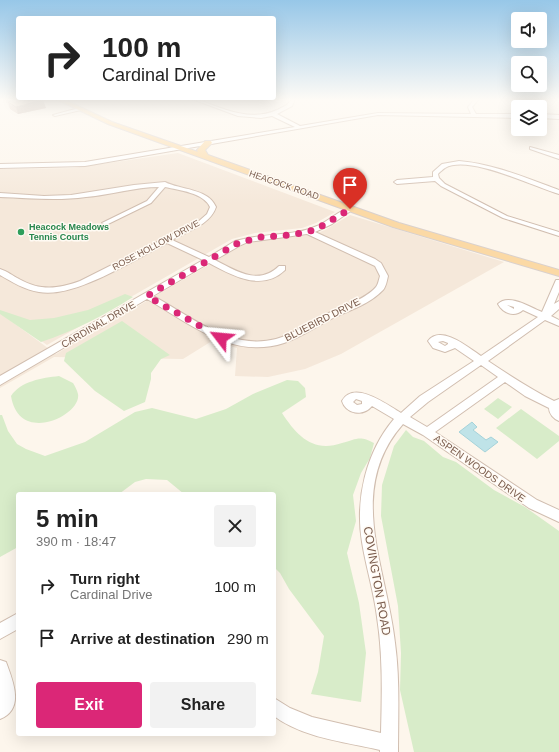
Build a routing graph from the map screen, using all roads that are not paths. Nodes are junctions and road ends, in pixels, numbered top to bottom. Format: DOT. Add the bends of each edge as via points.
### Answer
graph roads {
  1 [pos="143,134"];
  2 [pos="259,134"];
  3 [pos="208,143"];
  4 [pos="182,148"];
  5 [pos="532,148"];
  6 [pos="205,157"];
  7 [pos="559,157"];
  8 [pos="0,166"];
  9 [pos="436,178"];
  10 [pos="397,182"];
  11 [pos="165,184"];
  12 [pos="559,192"];
  13 [pos="0,195"];
  14 [pos="350,209"];
  15 [pos="106,223"];
  16 [pos="308,232"];
  17 [pos="559,234"];
  18 [pos="167,240"];
  19 [pos="209,260"];
  20 [pos="282,268"];
  21 [pos="0,271"];
  22 [pos="559,272"];
  23 [pos="559,282"];
  24 [pos="147,296"];
  25 [pos="559,304"];
  26 [pos="518,305"];
  27 [pos="544,317"];
  28 [pos="559,323"];
  29 [pos="452,342"];
  30 [pos="481,361"];
  31 [pos="506,376"];
  32 [pos="0,381"];
  33 [pos="367,399"];
  34 [pos="556,405"];
  35 [pos="559,417"];
  36 [pos="402,418"];
  37 [pos="427,432"];
  38 [pos="559,516"];
  39 [pos="16,621"];
  40 [pos="0,632"];
  41 [pos="0,668"];
  42 [pos="276,707"];
  43 [pos="0,712"];
  44 [pos="389,748"];
  1 -- 4 [label="main road, HEACOCK ROAD"];
  2 -- 3 [label="street"];
  3 -- 4 [label="street"];
  3 -- 6 [label="main road" via="201,150"];
  4 -- 6 [label="main road, HEACOCK ROAD"];
  4 -- 8 [label="street" via="74,165"];
  5 -- 7 [label="street"];
  6 -- 14 [label="main road, HEACOCK ROAD"];
  9 -- 10 [label="street"];
  9 -- 12 [label="street" via="435,173 441,167 471,164"];
  9 -- 17 [label="street" via="450,189 505,217"];
  11 -- 13 [label="street, ROSE HOLLOW DRIVE" via="139,185 68,197"];
  11 -- 15 [label="street" via="149,202"];
  11 -- 18 [label="street, ROSE HOLLOW DRIVE" via="203,197 211,202 213,207 212,213 205,220"];
  14 -- 16 [label="street, CARDINAL DRIVE" via="322,227"];
  14 -- 22 [label="main road, HEACOCK ROAD" via="411,230"];
  16 -- 19 [label="street, CARDINAL DRIVE" via="243,241"];
  16 -- 24 [label="street, BLUEBIRD DRIVE" via="372,261 382,270 384,276 380,288 287,338 256,344 237,343 221,338"];
  18 -- 19 [label="street"];
  18 -- 21 [label="street, ROSE HOLLOW DRIVE" via="83,283 64,289 34,290"];
  19 -- 20 [label="street" via="233,273 250,278 273,276"];
  19 -- 24 [label="street, CARDINAL DRIVE"];
  23 -- 27 [label="street"];
  24 -- 32 [label="street, CARDINAL DRIVE"];
  25 -- 27 [label="street, COVINGTON ROAD"];
  26 -- 27 [label="street"];
  27 -- 28 [label="street"];
  27 -- 30 [label="street, COVINGTON ROAD"];
  29 -- 30 [label="street"];
  30 -- 31 [label="street"];
  30 -- 36 [label="street, COVINGTON ROAD" via="424,399"];
  31 -- 34 [label="street" via="533,396"];
  31 -- 37 [label="street"];
  33 -- 36 [label="street"];
  34 -- 35 [label="street" via="554,411"];
  36 -- 37 [label="street, ASPEN WOODS DRIVE"];
  36 -- 44 [label="street, COVINGTON ROAD" via="386,439 376,459 367,506 368,542 386,627 390,669"];
  37 -- 38 [label="street, ASPEN WOODS DRIVE" via="463,455 509,490"];
  39 -- 40 [label="street"];
  41 -- 43 [label="street" via="8,689 8,699"];
  42 -- 44 [label="street" via="306,724"];
}
